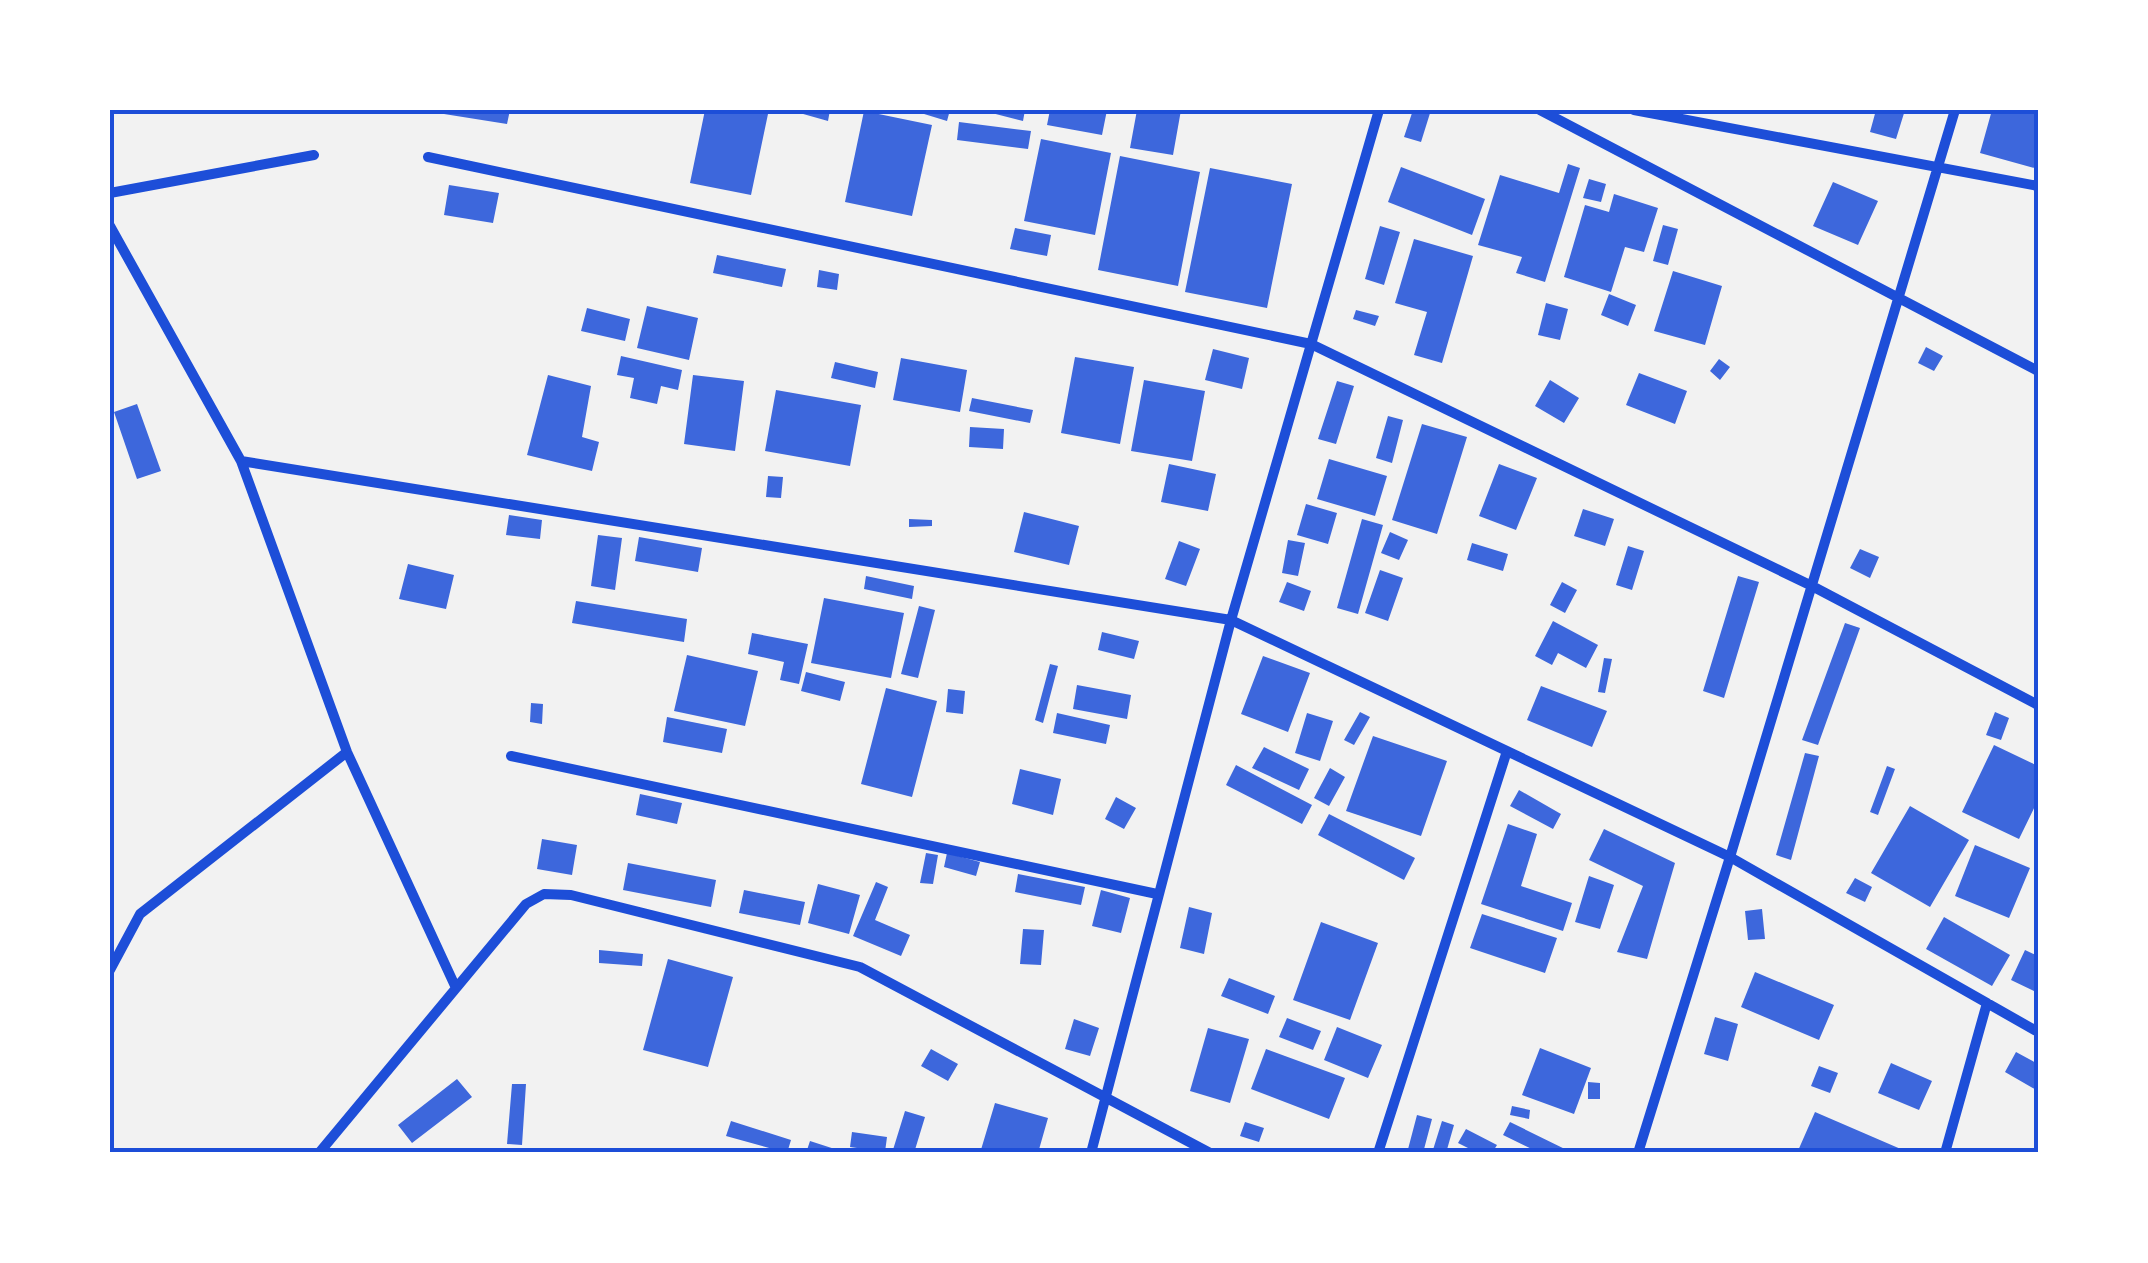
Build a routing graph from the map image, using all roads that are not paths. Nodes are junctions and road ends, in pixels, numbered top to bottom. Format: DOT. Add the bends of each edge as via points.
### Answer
graph roads {
  1 [pos="1379,110"];
  2 [pos="1540,110"];
  3 [pos="1634,110"];
  4 [pos="1955,110"];
  5 [pos="314,155"];
  6 [pos="428,157"];
  7 [pos="1938,166"];
  8 [pos="2038,186"];
  9 [pos="110,193"];
  10 [pos="110,226"];
  11 [pos="1898,298"];
  12 [pos="1311,344"];
  13 [pos="2038,371"];
  14 [pos="241,460"];
  15 [pos="1812,586"];
  16 [pos="1231,620"];
  17 [pos="2038,705"];
  18 [pos="1508,750"];
  19 [pos="348,752"];
  20 [pos="511,756"];
  21 [pos="1730,857"];
  22 [pos="1158,894"];
  23 [pos="110,970"];
  24 [pos="456,988"];
  25 [pos="1987,1004"];
  26 [pos="2038,1032"];
  27 [pos="1106,1098"];
  28 [pos="319,1153"];
  29 [pos="1091,1153"];
  30 [pos="1210,1153"];
  31 [pos="1378,1153"];
  32 [pos="1638,1153"];
  33 [pos="1945,1153"];
  1 -- 12 [label="street"];
  2 -- 11 [label="street"];
  3 -- 7 [label="street"];
  4 -- 7 [label="street"];
  5 -- 9 [label="street"];
  6 -- 12 [label="street"];
  7 -- 8 [label="street"];
  7 -- 11 [label="street"];
  10 -- 14 [label="street"];
  11 -- 13 [label="street"];
  11 -- 15 [label="street"];
  12 -- 15 [label="street"];
  12 -- 16 [label="street"];
  14 -- 16 [label="street"];
  14 -- 19 [label="street"];
  15 -- 17 [label="street"];
  15 -- 21 [label="street"];
  16 -- 18 [label="street"];
  16 -- 22 [label="street"];
  18 -- 21 [label="street"];
  18 -- 31 [label="street"];
  19 -- 23 [label="street" via="140,914"];
  19 -- 24 [label="street"];
  20 -- 22 [label="street"];
  21 -- 25 [label="street"];
  21 -- 32 [label="street"];
  22 -- 27 [label="street"];
  24 -- 27 [label="street" via="526,904 544,894 571,895 860,967"];
  24 -- 28 [label="street"];
  25 -- 26 [label="street"];
  25 -- 33 [label="street"];
  27 -- 29 [label="street"];
  27 -- 30 [label="street"];
}
